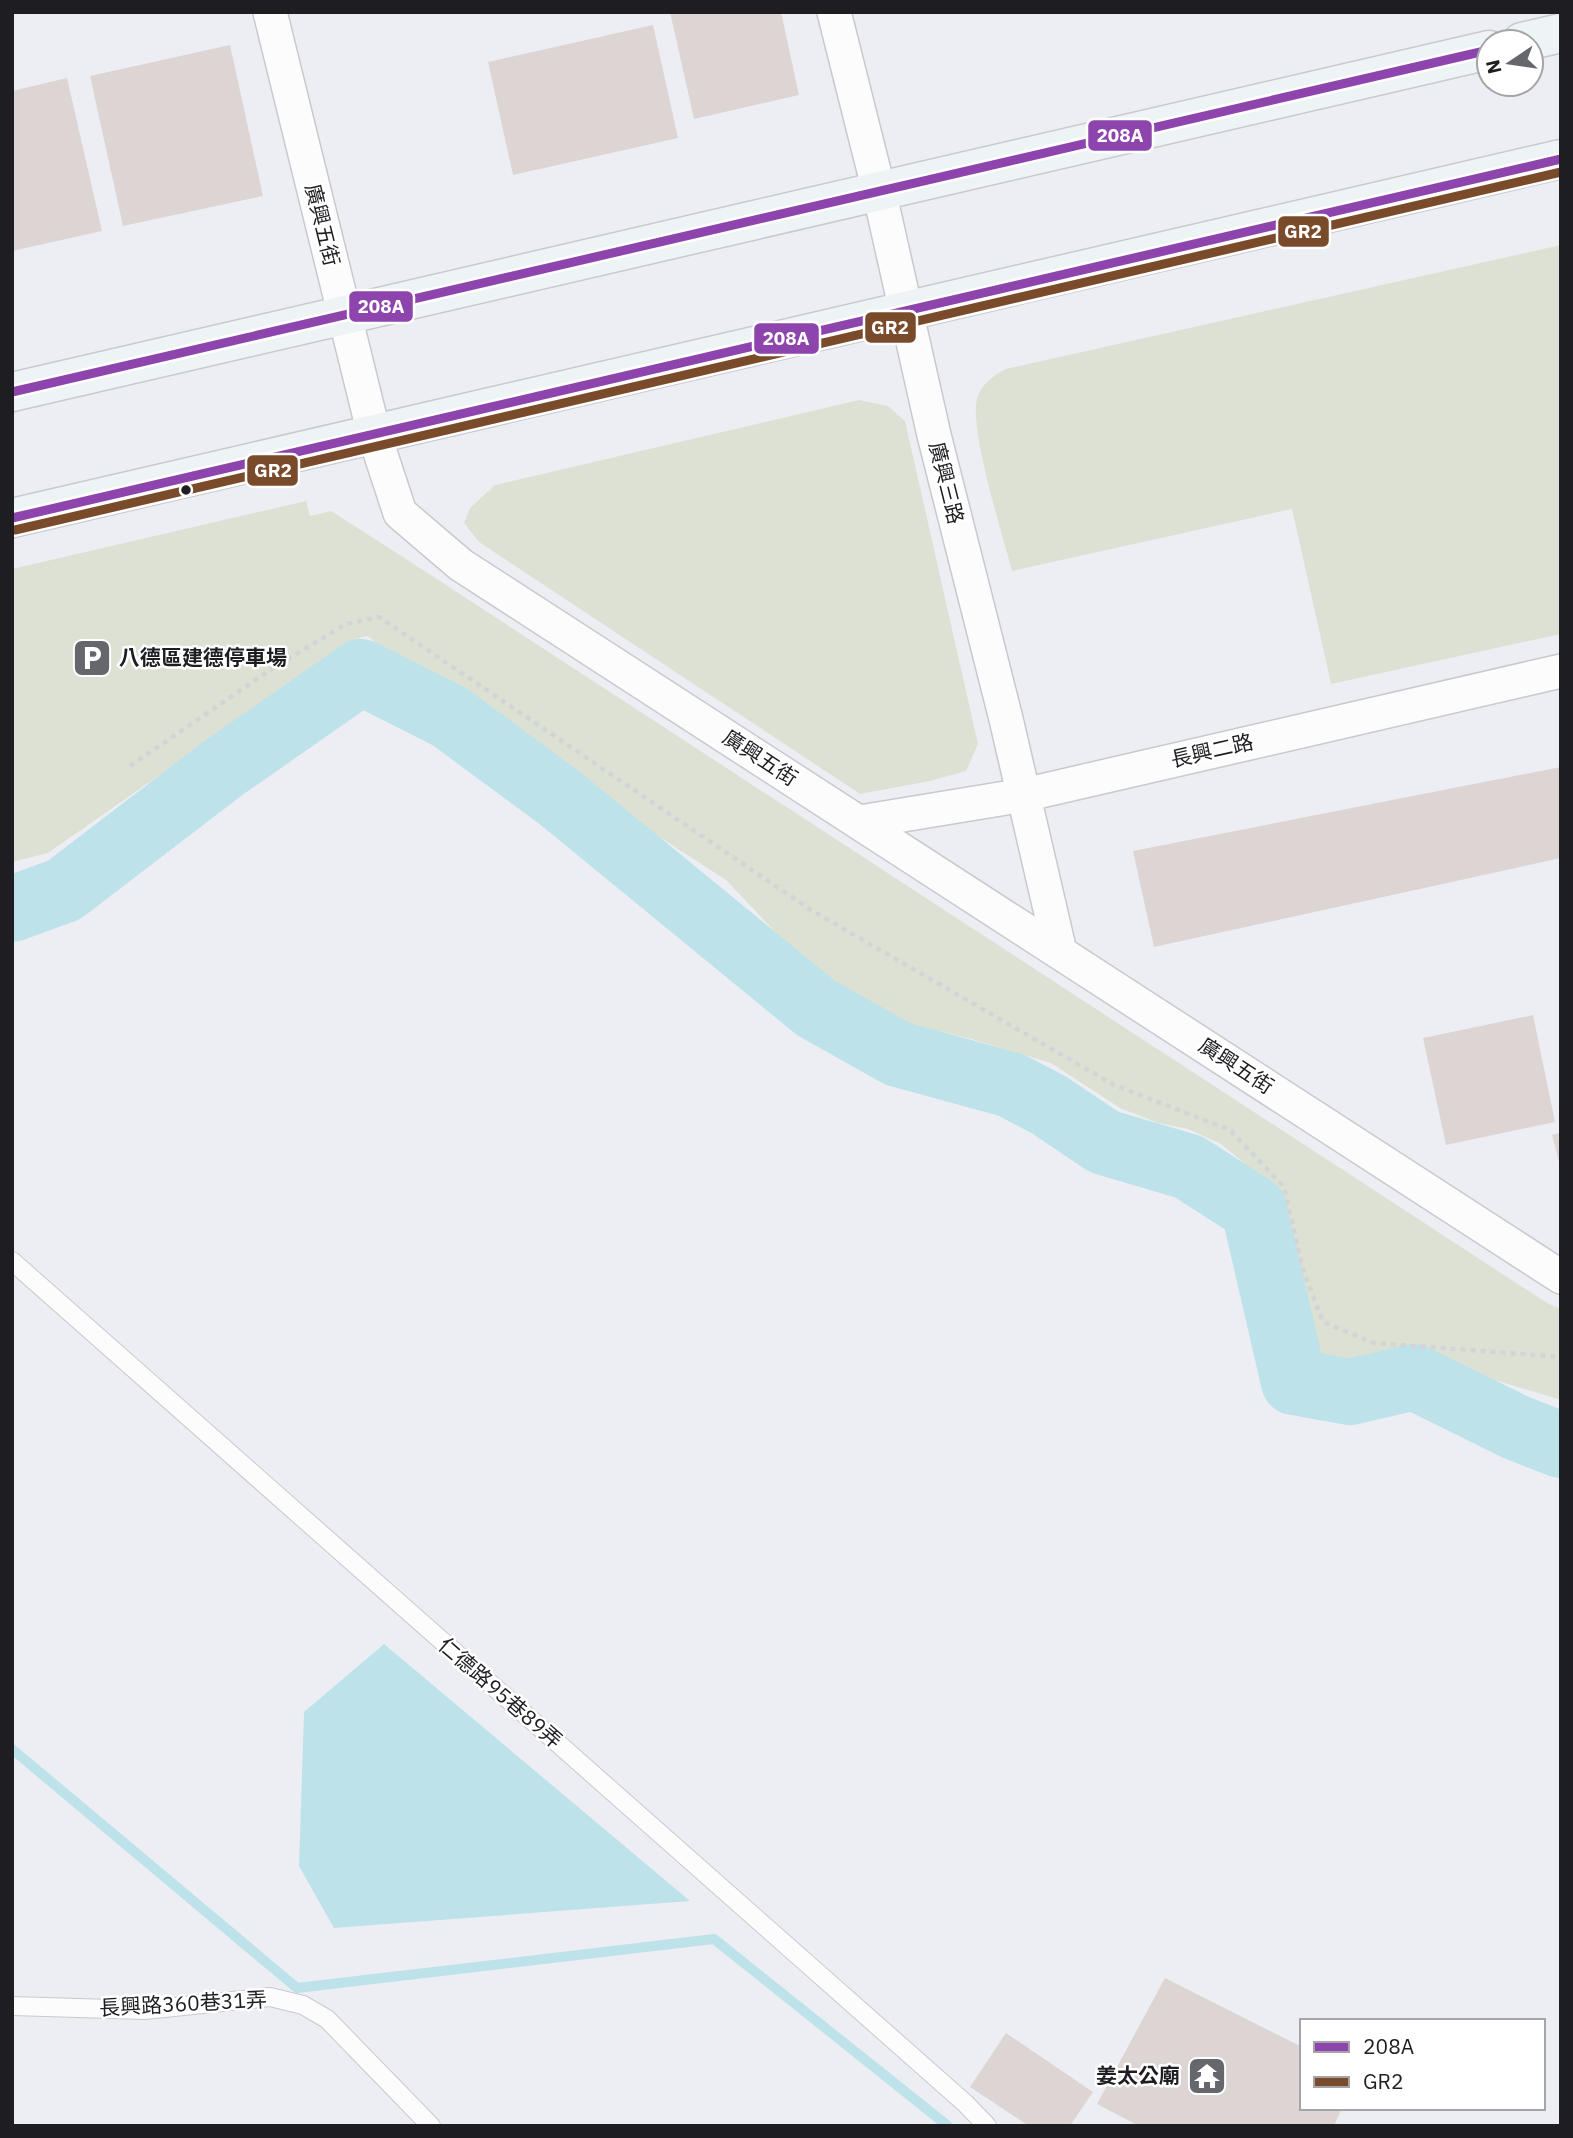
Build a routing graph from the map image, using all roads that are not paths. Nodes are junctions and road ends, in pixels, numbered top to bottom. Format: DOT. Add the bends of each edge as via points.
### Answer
graph roads {
  1 [pos="270,12"];
  2 [pos="834,12"];
  3 [pos="1475,53"];
  4 [pos="1561,159"];
  5 [pos="879,191"];
  6 [pos="905,311"];
  7 [pos="345,315"];
  8 [pos="12,392"];
  9 [pos="374,434"];
  10 [pos="12,518"];
  11 [pos="1561,671"];
  12 [pos="1024,795"];
  13 [pos="860,821"];
  14 [pos="1060,953"];
  15 [pos="12,1261"];
  16 [pos="1561,1277"];
  17 [pos="12,2006"];
  18 [pos="431,2126"];
  19 [pos="987,2126"];
  1 -- 7 [label="street, 廣興五街"];
  2 -- 5 [label="street, 廣興三路"];
  3 -- 5 [label="street"];
  4 -- 6 [label="street"];
  5 -- 6 [label="street, 廣興三路"];
  5 -- 7 [label="street"];
  6 -- 9 [label="street"];
  6 -- 12 [label="street, 廣興三路"];
  7 -- 8 [label="street"];
  7 -- 9 [label="street, 廣興五街"];
  9 -- 10 [label="street"];
  9 -- 13 [label="street, 廣興五街" via="400,513 461,565"];
  11 -- 12 [label="street, 長興二路"];
  12 -- 13 [label="street, 長興二路"];
  12 -- 14 [label="street, 廣興三路"];
  13 -- 14 [label="street, 廣興五街"];
  14 -- 16 [label="street, 廣興五街"];
  15 -- 19 [label="lane, 仁德路95巷89弄"];
  17 -- 18 [label="lane, 長興路360巷31弄" via="145,2010 270,1997 303,2005 327,2019"];
}
